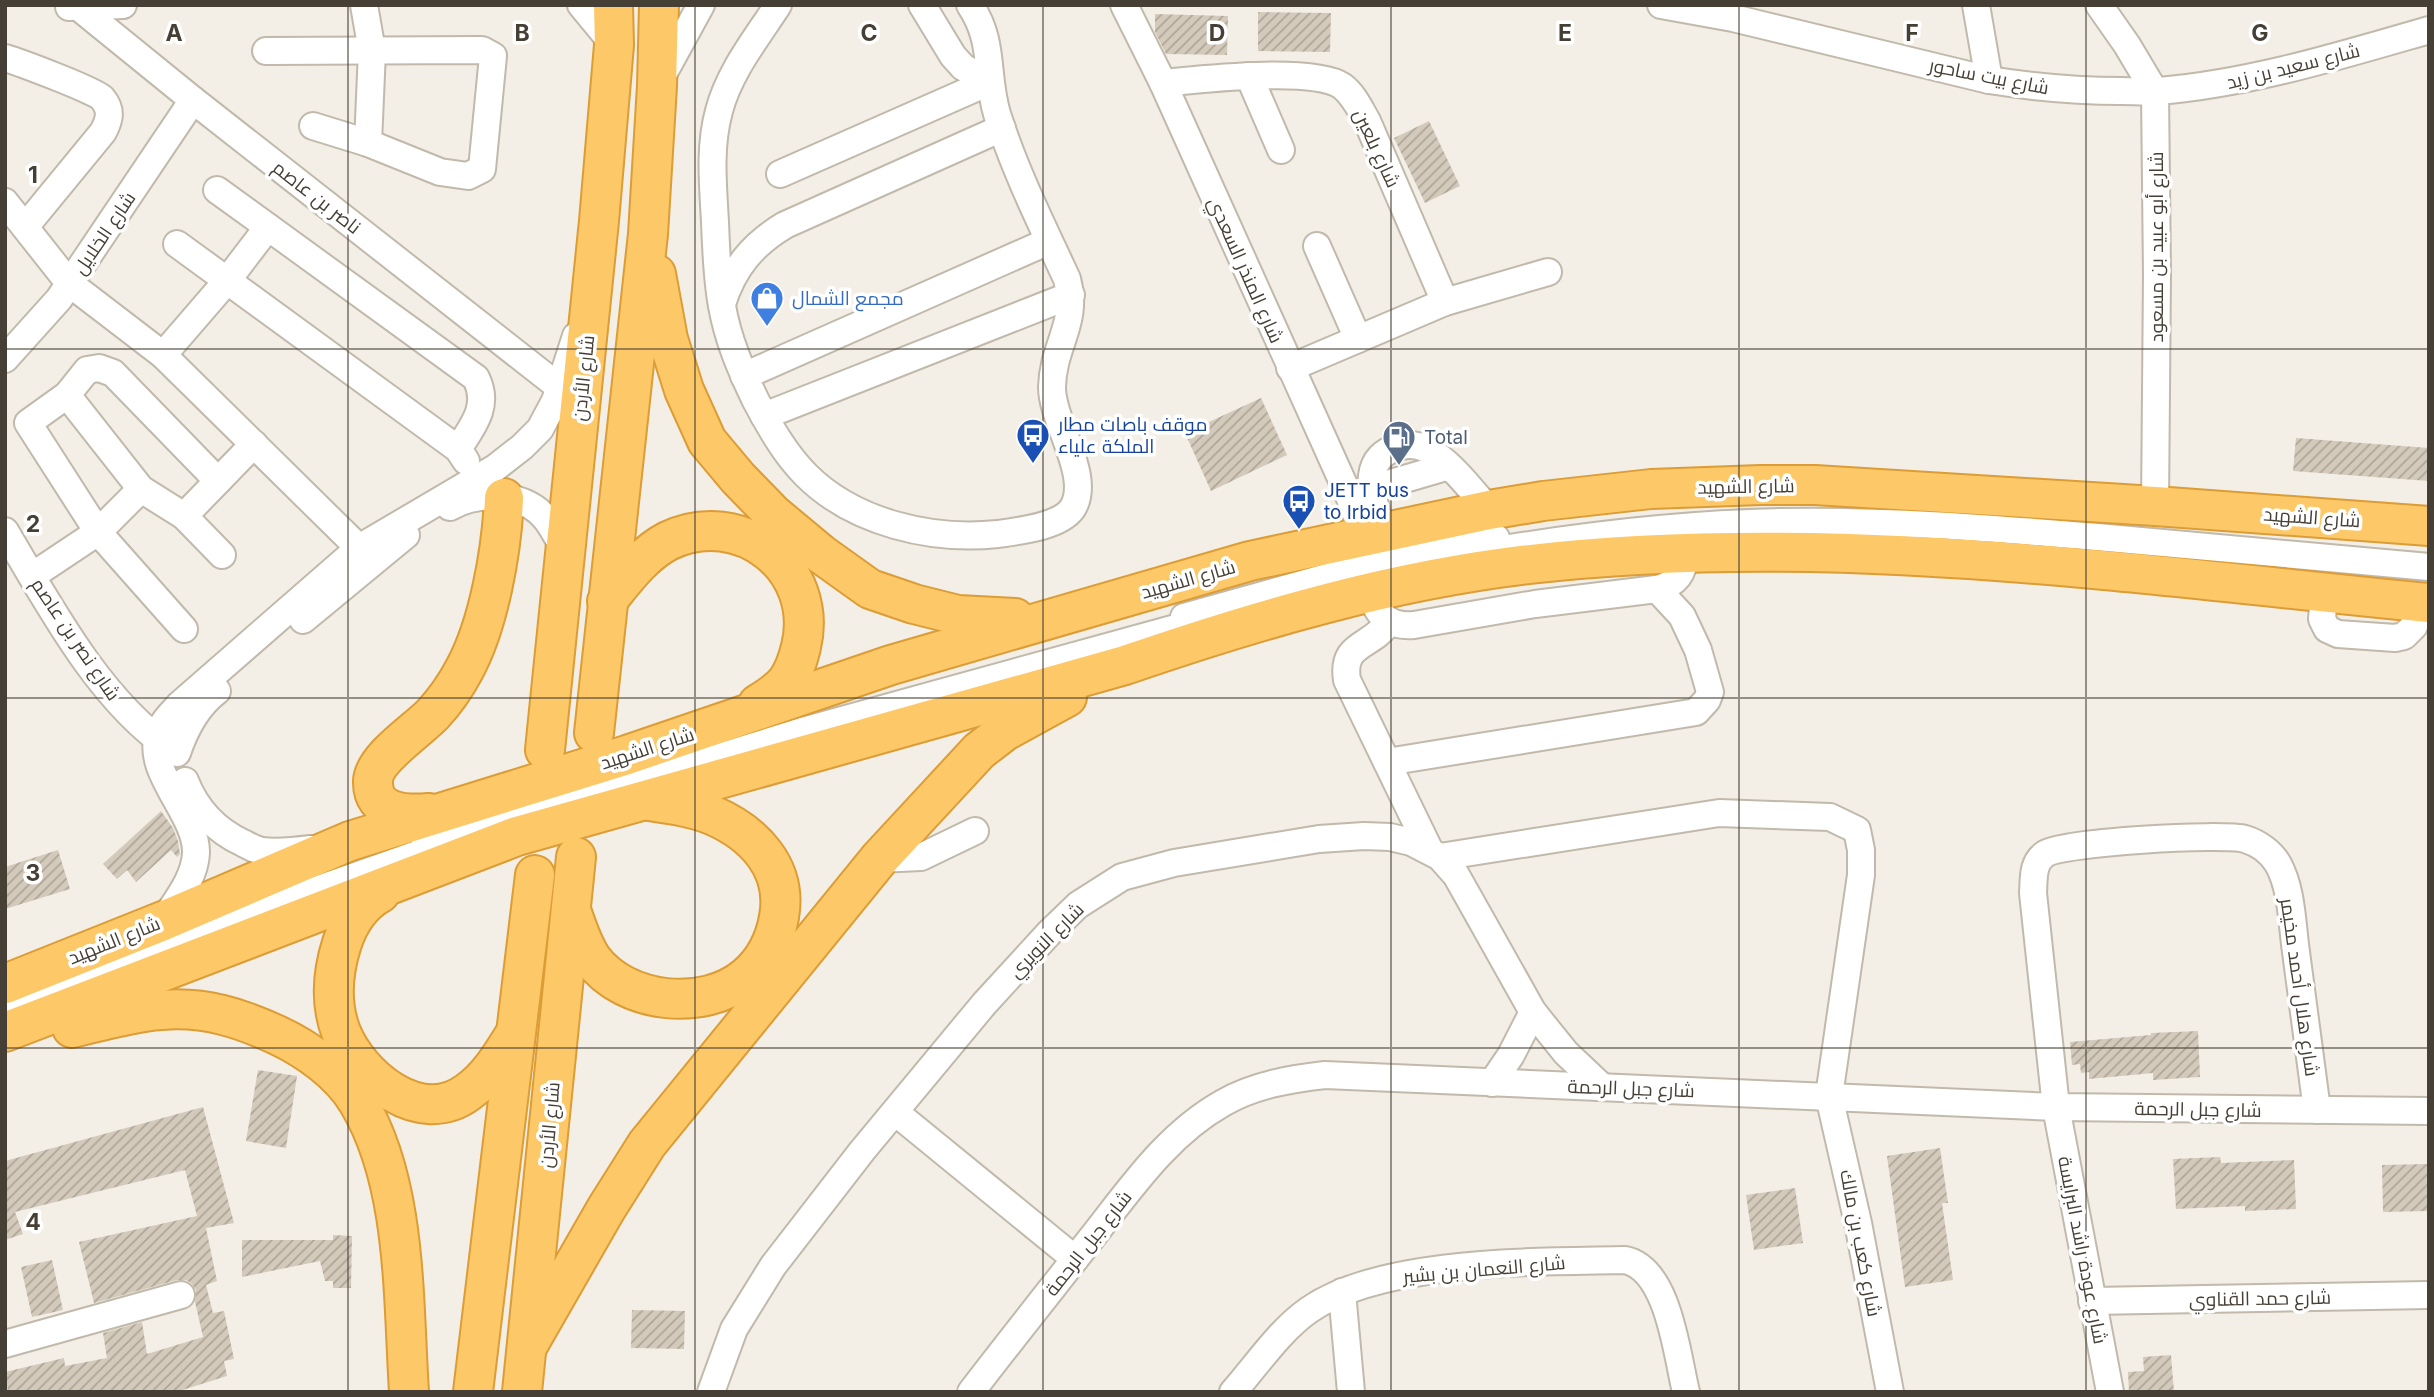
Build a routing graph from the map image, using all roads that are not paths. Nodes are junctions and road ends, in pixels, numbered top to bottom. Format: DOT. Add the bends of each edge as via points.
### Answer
graph roads {
  1 [pos="123,5"];
  2 [pos="364,5"];
  3 [pos="581,5"];
  4 [pos="613,5"];
  5 [pos="659,5"];
  6 [pos="701,5"];
  7 [pos="778,5"];
  8 [pos="922,5"];
  9 [pos="970,5"];
  10 [pos="1124,5"];
  11 [pos="1661,5"];
  12 [pos="1976,5"];
  13 [pos="2099,5"];
  14 [pos="71,6"];
  15 [pos="2429,30"];
  16 [pos="614,45"];
  17 [pos="266,51"];
  18 [pos="372,51"];
  19 [pos="5,58"];
  20 [pos="1249,76"];
  21 [pos="1989,80"];
  22 [pos="989,82"];
  23 [pos="1163,83"];
  24 [pos="657,86"];
  25 [pos="2155,92"];
  26 [pos="193,100"];
  27 [pos="313,126"];
  28 [pos="1002,128"];
  29 [pos="368,143"];
  30 [pos="1281,150"];
  31 [pos="780,174"];
  32 [pos="217,190"];
  33 [pos="5,202"];
  34 [pos="25,227"];
  35 [pos="268,227"];
  36 [pos="648,234"];
  37 [pos="1049,241"];
  38 [pos="177,244"];
  39 [pos="1317,246"];
  40 [pos="1548,272"];
  41 [pos="226,282"];
  42 [pos="69,284"];
  43 [pos="592,290"];
  44 [pos="1071,295"];
  45 [pos="1445,302"];
  46 [pos="722,305"];
  47 [pos="1358,340"];
  48 [pos="163,355"];
  49 [pos="5,359"];
  50 [pos="1290,368"];
  51 [pos="744,376"];
  52 [pos="559,387"];
  53 [pos="67,395"];
  54 [pos="764,415"];
  55 [pos="254,444"];
  56 [pos="458,449"];
  57 [pos="218,481"];
  58 [pos="491,481"];
  59 [pos="141,489"];
  60 [pos="1360,492"];
  61 [pos="2155,506"];
  62 [pos="1489,510"];
  63 [pos="184,516"];
  64 [pos="2429,526"];
  65 [pos="5,531"];
  66 [pos="98,532"];
  67 [pos="1374,535"];
  68 [pos="359,548"];
  69 [pos="566,552"];
  70 [pos="1686,554"];
  71 [pos="222,555"];
  72 [pos="2429,558"];
  73 [pos="32,576"];
  74 [pos="1657,589"];
  75 [pos="2426,591"];
  76 [pos="607,601"];
  77 [pos="1093,607"];
  78 [pos="1381,607"];
  79 [pos="184,629"];
  80 [pos="1125,665"];
  81 [pos="700,730"];
  82 [pos="594,733"];
  83 [pos="167,746"];
  84 [pos="545,750"];
  85 [pos="1387,762"];
  86 [pos="644,800"];
  87 [pos="438,813"];
  88 [pos="975,831"];
  89 [pos="349,841"];
  90 [pos="1434,853"];
  91 [pos="576,857"];
  92 [pos="879,859"];
  93 [pos="536,875"];
  94 [pos="407,878"];
  95 [pos="570,907"];
  96 [pos="163,921"];
  97 [pos="5,984"];
  98 [pos="5,997"];
  99 [pos="5,1009"];
  100 [pos="1533,1012"];
  101 [pos="518,1030"];
  102 [pos="5,1032"];
  103 [pos="5,1044"];
  104 [pos="1492,1083"];
  105 [pos="1602,1087"];
  106 [pos="1829,1096"];
  107 [pos="2056,1107"];
  108 [pos="2317,1110"];
  109 [pos="2429,1111"];
  110 [pos="895,1112"];
  111 [pos="1075,1259"];
  112 [pos="1342,1292"];
  113 [pos="181,1295"];
  114 [pos="2429,1295"];
  115 [pos="2092,1301"];
  116 [pos="5,1344"];
  117 [pos="528,1345"];
  118 [pos="409,1392"];
  119 [pos="474,1392"];
  120 [pos="522,1392"];
  121 [pos="711,1392"];
  122 [pos="971,1392"];
  123 [pos="1233,1392"];
  124 [pos="1351,1392"];
  125 [pos="1686,1392"];
  126 [pos="1890,1392"];
  127 [pos="2110,1392"];
  1 -- 14 [label="street"];
  2 -- 18 [label="street"];
  3 -- 16 [label="street"];
  4 -- 16 [label="highway, شارع الأردن"];
  5 -- 24 [label="highway"];
  6 -- 24 [label="street"];
  7 -- 46 [label="street" via="729,83 715,130 712,169"];
  8 -- 22 [label="street" via="953,56"];
  9 -- 22 [label="street" via="988,45"];
  10 -- 23 [label="street, شارع المنذر السعدي"];
  11 -- 21 [label="street, شارع بيت ساحور"];
  12 -- 21 [label="street"];
  13 -- 25 [label="street"];
  14 -- 26 [label="street, ناصر بن عاصم"];
  15 -- 25 [label="street, شارع سعيد بن زيد" via="2288,70"];
  16 -- 43 [label="highway, شارع الأردن"];
  17 -- 18 [label="street"];
  18 -- 29 [label="street"];
  18 -- 29 [label="street" via="482,50 493,56 494,66 482,169 468,176 440,172"];
  19 -- 34 [label="street" via="100,95 109,110 110,120 103,132"];
  20 -- 23 [label="street, شارع بلعين"];
  20 -- 30 [label="street"];
  20 -- 45 [label="street, شارع بلعين" via="1328,81 1354,98"];
  21 -- 25 [label="street, شارع بيت ساحور" via="2066,90"];
  22 -- 28 [label="street"];
  22 -- 31 [label="street"];
  23 -- 50 [label="street, شارع المنذر السعدي"];
  24 -- 36 [label="highway"];
  25 -- 61 [label="street, شارع أبو عبيد بن مسعود"];
  26 -- 42 [label="street, شارع الخلايل"];
  26 -- 52 [label="street, ناصر بن عاصم"];
  27 -- 29 [label="street"];
  28 -- 37 [label="street"];
  28 -- 46 [label="street" via="767,236 738,266"];
  32 -- 35 [label="street"];
  33 -- 34 [label="street"];
  34 -- 42 [label="street"];
  35 -- 41 [label="street"];
  35 -- 56 [label="street" via="476,378 481,388 480,415"];
  36 -- 76 [label="highway"];
  36 -- 77 [label="highway" via="668,339 707,441 792,530 870,589 914,604 958,615 1003,619"];
  37 -- 44 [label="street"];
  37 -- 51 [label="street"];
  38 -- 41 [label="street"];
  39 -- 47 [label="street"];
  40 -- 45 [label="street"];
  41 -- 48 [label="street"];
  41 -- 56 [label="street"];
  42 -- 48 [label="street"];
  42 -- 49 [label="street, شارع الخلايل"];
  43 -- 52 [label="street"];
  43 -- 69 [label="highway, شارع الأردن"];
  44 -- 54 [label="street"];
  44 -- 54 [label="street" via="1052,388 1054,410 1078,483 1072,509 1062,519 1024,531 983,535 902,527 867,515 806,475"];
  45 -- 47 [label="street"];
  46 -- 51 [label="street"];
  47 -- 50 [label="street"];
  48 -- 55 [label="street"];
  50 -- 60 [label="street, شارع المنذر السعدي"];
  51 -- 54 [label="street"];
  52 -- 58 [label="street" via="540,429"];
  53 -- 57 [label="street" via="87,370 113,373"];
  53 -- 59 [label="street"];
  53 -- 66 [label="street" via="28,423"];
  55 -- 57 [label="street"];
  55 -- 68 [label="street"];
  56 -- 58 [label="street"];
  57 -- 63 [label="street"];
  58 -- 68 [label="street"];
  58 -- 69 [label="street" via="545,517"];
  58 -- 83 [label="street" via="481,495 458,502 413,529 211,695 183,733"];
  58 -- 87 [label="highway" via="491,593 474,649 436,711 385,758 374,776 374,789 383,805 397,814"];
  59 -- 63 [label="street"];
  59 -- 66 [label="street"];
  60 -- 62 [label="street" via="1376,460 1389,449 1422,446 1449,466"];
  60 -- 67 [label="street"];
  61 -- 62 [label="highway, شارع الشهيد" via="1760,485 1597,494"];
  61 -- 64 [label="highway, شارع الشهيد"];
  62 -- 67 [label="highway, شارع الشهيد"];
  63 -- 71 [label="street"];
  65 -- 73 [label="street, شارع نصر بن عاصم"];
  66 -- 73 [label="street"];
  66 -- 79 [label="street"];
  67 -- 77 [label="highway, شارع الشهيد" via="1250,561"];
  68 -- 83 [label="street" via="180,705 162,725"];
  69 -- 84 [label="highway, شارع الأردن"];
  70 -- 74 [label="street" via="1684,571 1677,580"];
  70 -- 75 [label="highway" via="1944,556 2323,592"];
  70 -- 78 [label="highway" via="1620,556 1476,572"];
  72 -- 98 [label="street" via="2168,532 1856,512 1650,518 1518,534 1363,567 712,747 281,890"];
  73 -- 83 [label="street, شارع نصر بن عاصم" via="93,670 121,705"];
  74 -- 78 [label="street" via="1402,626"];
  74 -- 85 [label="street" via="1682,616 1702,661 1710,692 1696,712"];
  75 -- 99 [label="street" via="1984,527 1858,522 1639,531 1462,556 1348,581 1081,653 650,778 218,924"];
  76 -- 81 [label="highway" via="646,556 691,532 716,530 740,535 757,542 789,571 805,616 797,664 786,683 770,696"];
  76 -- 82 [label="highway"];
  77 -- 81 [label="highway, شارع الشهيد" via="891,664"];
  78 -- 80 [label="highway" via="1212,635"];
  78 -- 85 [label="street" via="1374,639 1354,649 1346,668 1347,680"];
  80 -- 86 [label="highway"];
  80 -- 92 [label="highway" via="992,740"];
  81 -- 87 [label="highway, شارع الشهيد"];
  83 -- 89 [label="street, شارع نصر بن عاصم" via="191,796 211,823 231,837 259,851 282,852"];
  83 -- 96 [label="street" via="156,754 190,828 196,852 190,878"];
  85 -- 90 [label="street"];
  86 -- 94 [label="highway" via="517,836"];
  86 -- 95 [label="highway" via="710,814 762,849 775,869 782,896 777,932 766,955 746,977 724,990 677,999 645,995 617,982 593,961"];
  87 -- 89 [label="highway, شارع الشهيد"];
  88 -- 92 [label="street" via="921,857"];
  89 -- 96 [label="highway, شارع الشهيد"];
  90 -- 100 [label="street" via="1456,875"];
  90 -- 106 [label="street" via="1719,813 1830,817 1857,830 1861,875"];
  90 -- 110 [label="street, شارع النويري" via="1390,837 1319,839 1174,863 1122,877 1078,905 1049,932"];
  91 -- 95 [label="highway, شارع الأردن"];
  92 -- 117 [label="highway" via="647,1144"];
  93 -- 101 [label="highway"];
  94 -- 101 [label="highway" via="371,898 358,911 338,953 333,985 336,1011 341,1032 366,1071 400,1097 427,1104 448,1102 467,1094 484,1078"];
  94 -- 102 [label="highway"];
  95 -- 117 [label="highway, شارع الأردن"];
  96 -- 97 [label="highway, شارع الشهيد"];
  100 -- 104 [label="street"];
  100 -- 105 [label="street"];
  101 -- 119 [label="highway"];
  103 -- 118 [label="highway" via="141,1011 192,1009 252,1024 286,1039 322,1064 357,1101 379,1146 390,1184"];
  104 -- 105 [label="street, شارع جبل الرحمة"];
  104 -- 111 [label="street, شارع جبل الرحمة" via="1325,1075 1289,1080 1223,1102 1164,1149"];
  105 -- 106 [label="street, شارع جبل الرحمة"];
  106 -- 107 [label="street, شارع جبل الرحمة"];
  106 -- 126 [label="street, شارع كعب بن مالك"];
  107 -- 108 [label="street, شارع جبل الرحمة"];
  107 -- 108 [label="street, شارع هلال أحمد مخيمر" via="2033,893 2035,865 2045,854 2084,844 2219,836 2244,839 2264,848 2285,882"];
  107 -- 115 [label="street, شارع عودة راشد البرايسة"];
  108 -- 109 [label="street, شارع جبل الرحمة"];
  110 -- 111 [label="street"];
  110 -- 121 [label="street, شارع النويري" via="773,1266 734,1329"];
  111 -- 122 [label="street, شارع جبل الرحمة"];
  112 -- 123 [label="street, شارع النعمان بن بشير" via="1294,1322"];
  112 -- 124 [label="street"];
  112 -- 125 [label="street, شارع النعمان بن بشير" via="1426,1272 1522,1262 1632,1261 1662,1294"];
  113 -- 116 [label="street"];
  114 -- 115 [label="street, شارع حمد القناوي"];
  115 -- 127 [label="street, شارع عودة راشد البرايسة"];
  117 -- 120 [label="highway, شارع الأردن"];
}
